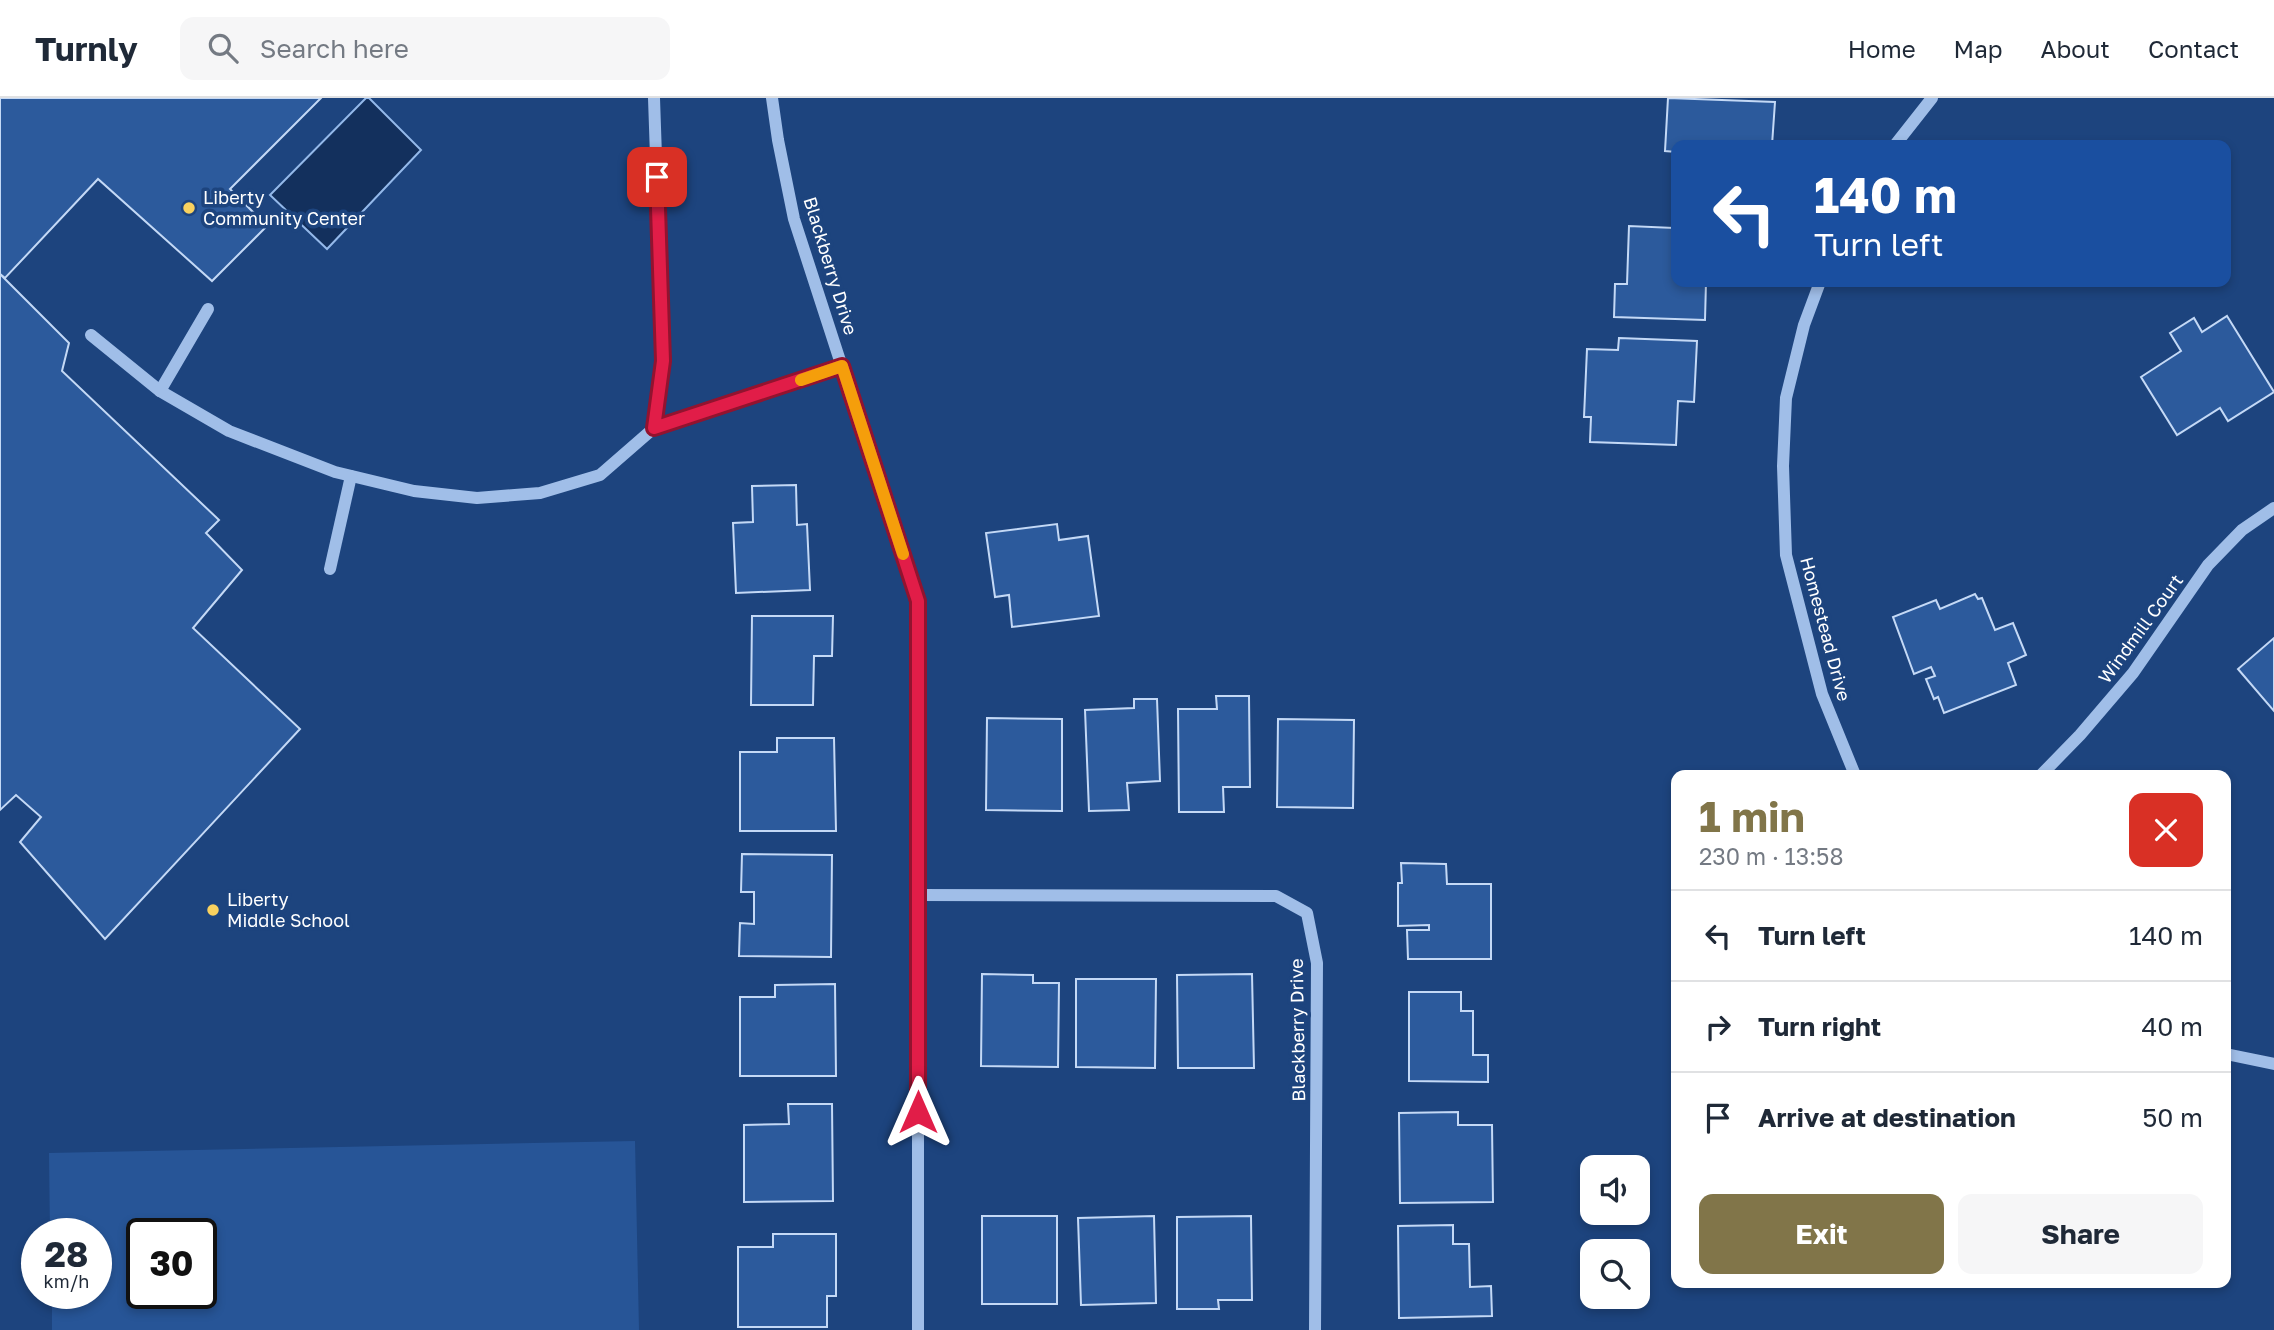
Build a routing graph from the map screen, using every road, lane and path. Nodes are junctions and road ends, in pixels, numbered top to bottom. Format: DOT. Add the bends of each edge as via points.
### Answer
graph roads {
  1 [pos="654,98"];
  2 [pos="772,98"];
  3 [pos="1932,98"];
  4 [pos="1899,140"];
  5 [pos="1818,287"];
  6 [pos="208,309"];
  7 [pos="91,335"];
  8 [pos="842,366"];
  9 [pos="160,391"];
  10 [pos="654,428"];
  11 [pos="351,475"];
  12 [pos="2274,509"];
  13 [pos="330,569"];
  14 [pos="1853,770"];
  15 [pos="2046,770"];
  16 [pos="918,895"];
  17 [pos="2231,1055"];
  18 [pos="2274,1064"];
  19 [pos="918,1330"];
  20 [pos="1315,1330"];
  1 -- 10 [label="street" via="663,361"];
  2 -- 8 [label="street, Blackberry Drive" via="794,219"];
  3 -- 4 [label="street"];
  5 -- 14 [label="street, Homestead Drive" via="1786,398 1786,555 1822,694"];
  6 -- 9 [label="street"];
  7 -- 9 [label="street"];
  8 -- 10 [label="street"];
  8 -- 16 [label="street, Blackberry Drive" via="918,601"];
  9 -- 11 [label="street" via="229,431"];
  10 -- 11 [label="street" via="600,475 540,493 477,498 414,491"];
  11 -- 13 [label="street"];
  12 -- 15 [label="street, Windmill Court" via="2242,530 2208,565 2133,673"];
  16 -- 19 [label="street, Blackberry Drive"];
  16 -- 20 [label="street, Blackberry Drive" via="1276,896 1307,913 1317,963"];
  17 -- 18 [label="street"];
}
